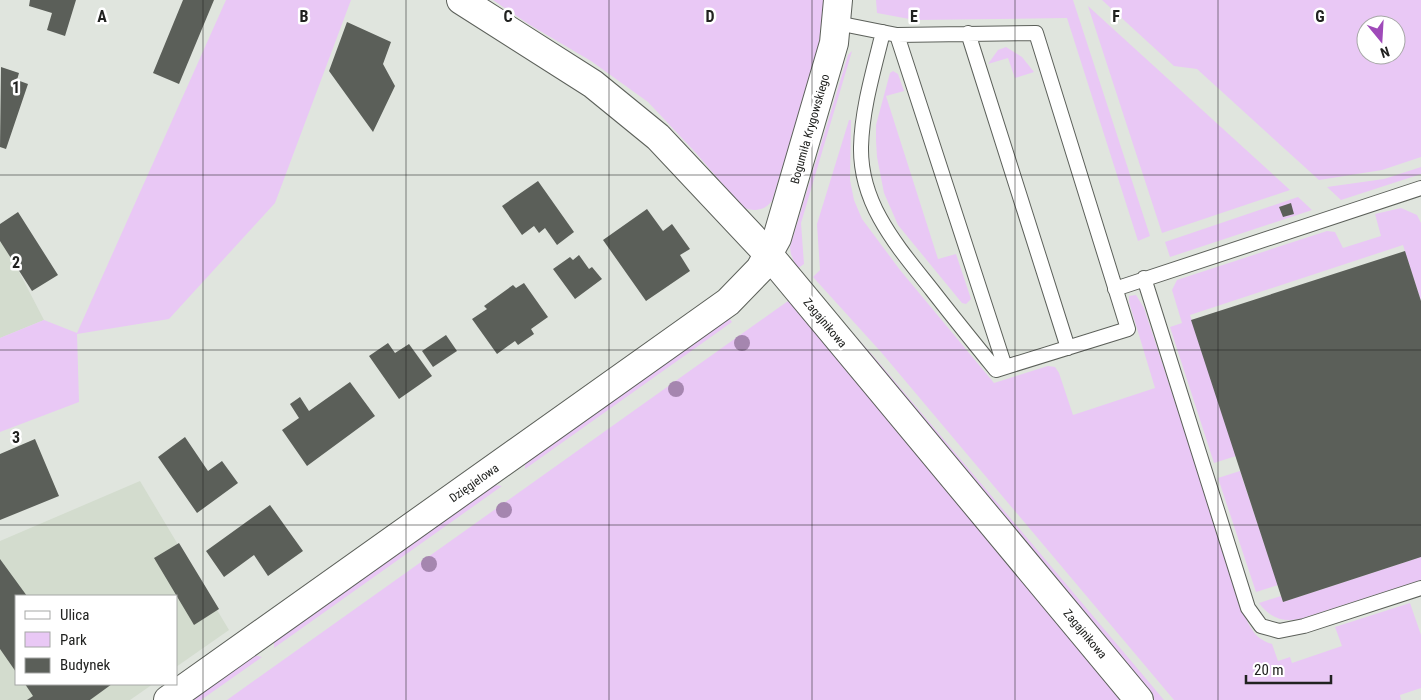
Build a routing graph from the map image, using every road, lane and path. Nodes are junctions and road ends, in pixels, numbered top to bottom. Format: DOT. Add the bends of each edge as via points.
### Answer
graph roads {
  1 [pos="461,0"];
  2 [pos="838,11"];
  3 [pos="890,33"];
  4 [pos="968,33"];
  5 [pos="1421,188"];
  6 [pos="769,255"];
  7 [pos="1144,278"];
  8 [pos="1115,289"];
  9 [pos="1068,348"];
  10 [pos="1005,366"];
  11 [pos="1421,588"];
  12 [pos="168,700"];
  13 [pos="1139,700"];
  1 -- 6 [label="street, Zagajnikowa" via="622,106 658,137"];
  2 -- 3 [label="lane"];
  2 -- 6 [label="street, Bogumiła Krygowskiego" via="824,82"];
  3 -- 4 [label="lane"];
  3 -- 10 [label="lane"];
  3 -- 10 [label="lane" via="864,113 861,148 869,198 889,235 996,370"];
  4 -- 8 [label="lane" via="1036,33"];
  4 -- 9 [label="lane"];
  5 -- 7 [label="lane"];
  6 -- 12 [label="street, Dzięgielowa" via="750,281 728,302"];
  6 -- 13 [label="street, Zagajnikowa"];
  7 -- 8 [label="lane"];
  7 -- 11 [label="lane" via="1248,608 1261,626 1279,631 1304,626"];
  8 -- 9 [label="lane" via="1128,329"];
  9 -- 10 [label="lane"];
}
